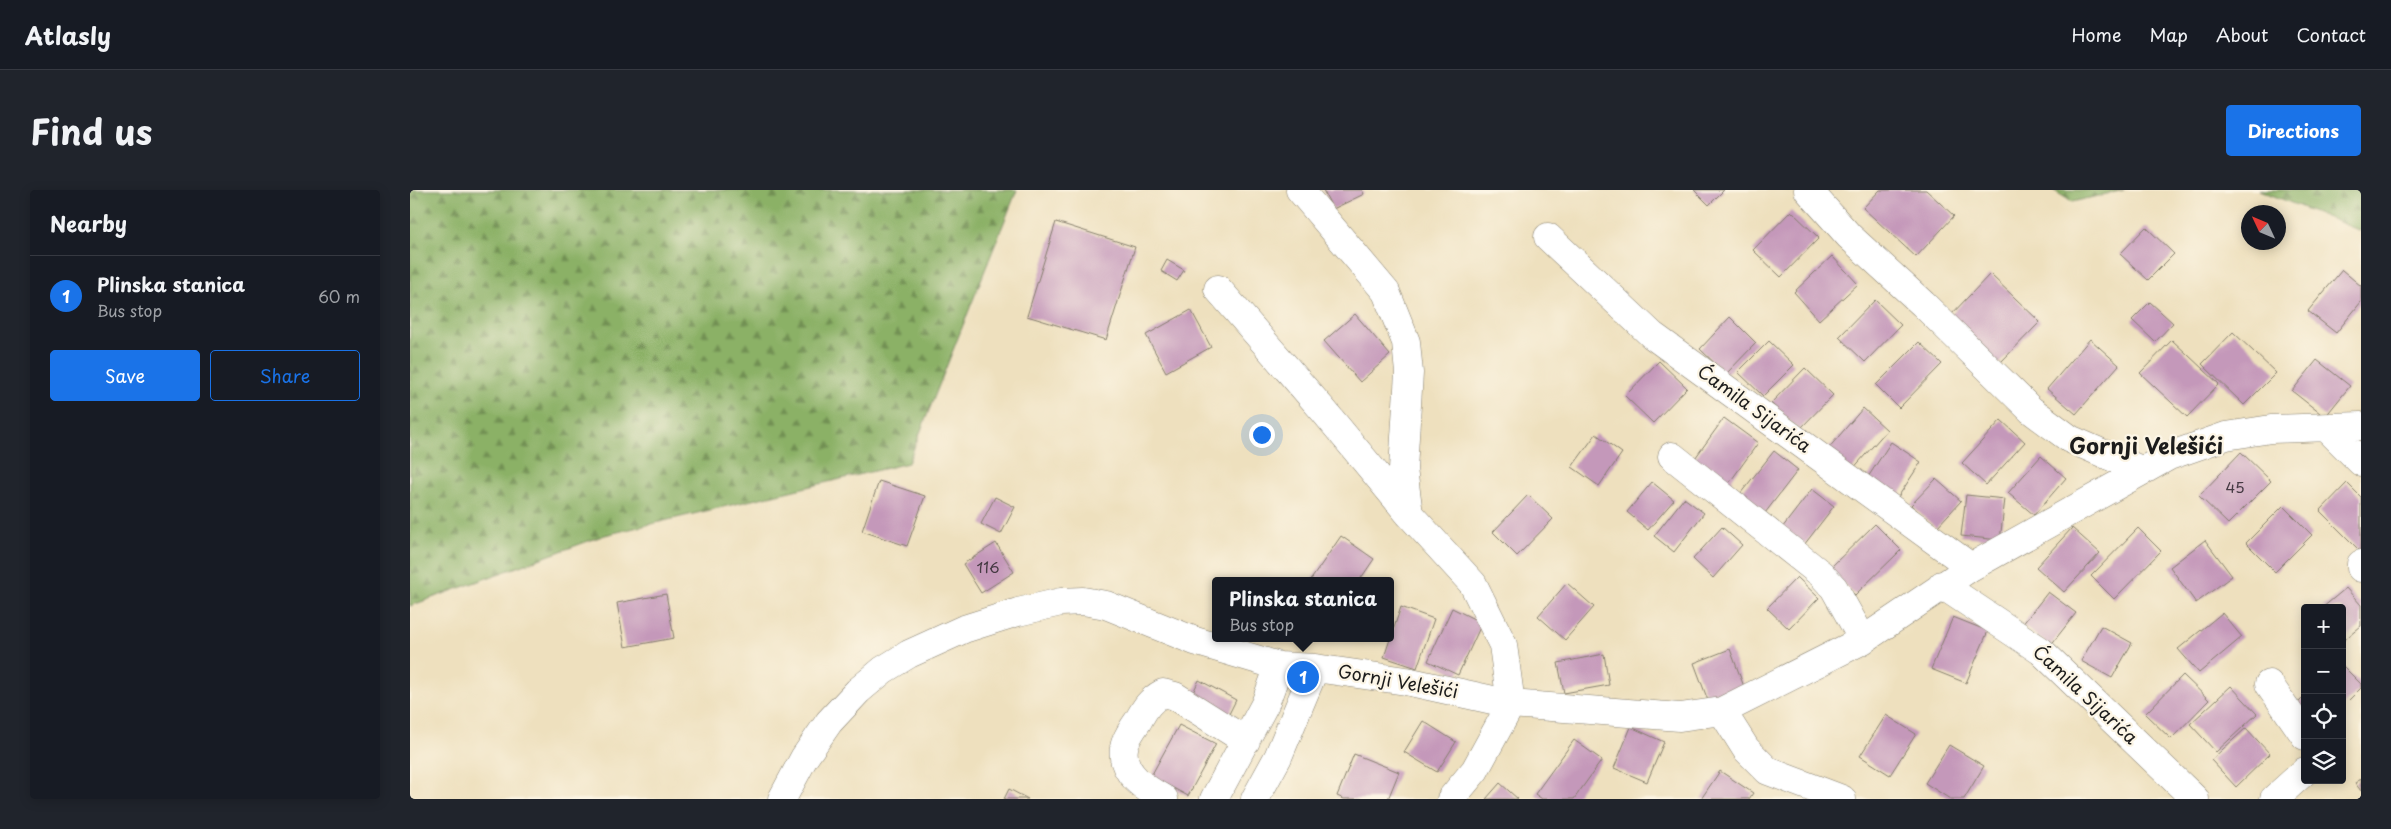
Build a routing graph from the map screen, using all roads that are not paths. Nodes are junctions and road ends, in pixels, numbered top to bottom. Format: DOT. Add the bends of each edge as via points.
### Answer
graph roads {
  1 [pos="1300,190"];
  2 [pos="1808,190"];
  3 [pos="1548,237"];
  4 [pos="1218,289"];
  5 [pos="2361,426"];
  6 [pos="2328,429"];
  7 [pos="1672,456"];
  8 [pos="2361,462"];
  9 [pos="2141,470"];
  10 [pos="1409,514"];
  11 [pos="1971,567"];
  12 [pos="1942,585"];
  13 [pos="1863,640"];
  14 [pos="1280,666"];
  15 [pos="1315,668"];
  16 [pos="2269,684"];
  17 [pos="1510,704"];
  18 [pos="1722,711"];
  19 [pos="2301,730"];
  20 [pos="1246,741"];
  21 [pos="2301,775"];
  22 [pos="782,799"];
  23 [pos="1164,799"];
  24 [pos="1214,799"];
  25 [pos="1255,799"];
  26 [pos="1451,799"];
  27 [pos="1842,799"];
  28 [pos="2195,799"];
  29 [pos="2274,799"];
  1 -- 10 [label="street" via="1386,292 1406,342 1410,373 1404,469"];
  2 -- 9 [label="street" via="1849,236 2030,410 2070,439"];
  3 -- 11 [label="street, Ćamila Sijarića" via="1652,335"];
  4 -- 10 [label="street"];
  5 -- 6 [label="street"];
  6 -- 8 [label="street"];
  6 -- 9 [label="street" via="2270,429 2226,436 2168,456"];
  7 -- 13 [label="street" via="1821,574 1838,594"];
  9 -- 11 [label="street"];
  10 -- 17 [label="street" via="1473,584 1504,644"];
  11 -- 12 [label="street"];
  12 -- 13 [label="street"];
  12 -- 28 [label="street, Ćamila Sijarića" via="2041,651"];
  13 -- 18 [label="street"];
  14 -- 15 [label="street, Gornji Velešići"];
  14 -- 20 [label="street"];
  14 -- 22 [label="street, Gornji Velešići" via="1195,641 1106,605 1060,602 1018,612 964,629 909,654 883,670 829,722 804,758"];
  15 -- 17 [label="street, Gornji Velešići" via="1406,681"];
  15 -- 25 [label="street" via="1278,758"];
  16 -- 19 [label="street"];
  17 -- 18 [label="street" via="1680,717"];
  17 -- 26 [label="street" via="1475,770"];
  18 -- 27 [label="street" via="1746,749 1768,771"];
  20 -- 23 [label="street" via="1175,696 1163,692 1151,700 1124,748 1126,764 1144,789"];
  20 -- 24 [label="street"];
  21 -- 29 [label="street"];
}
